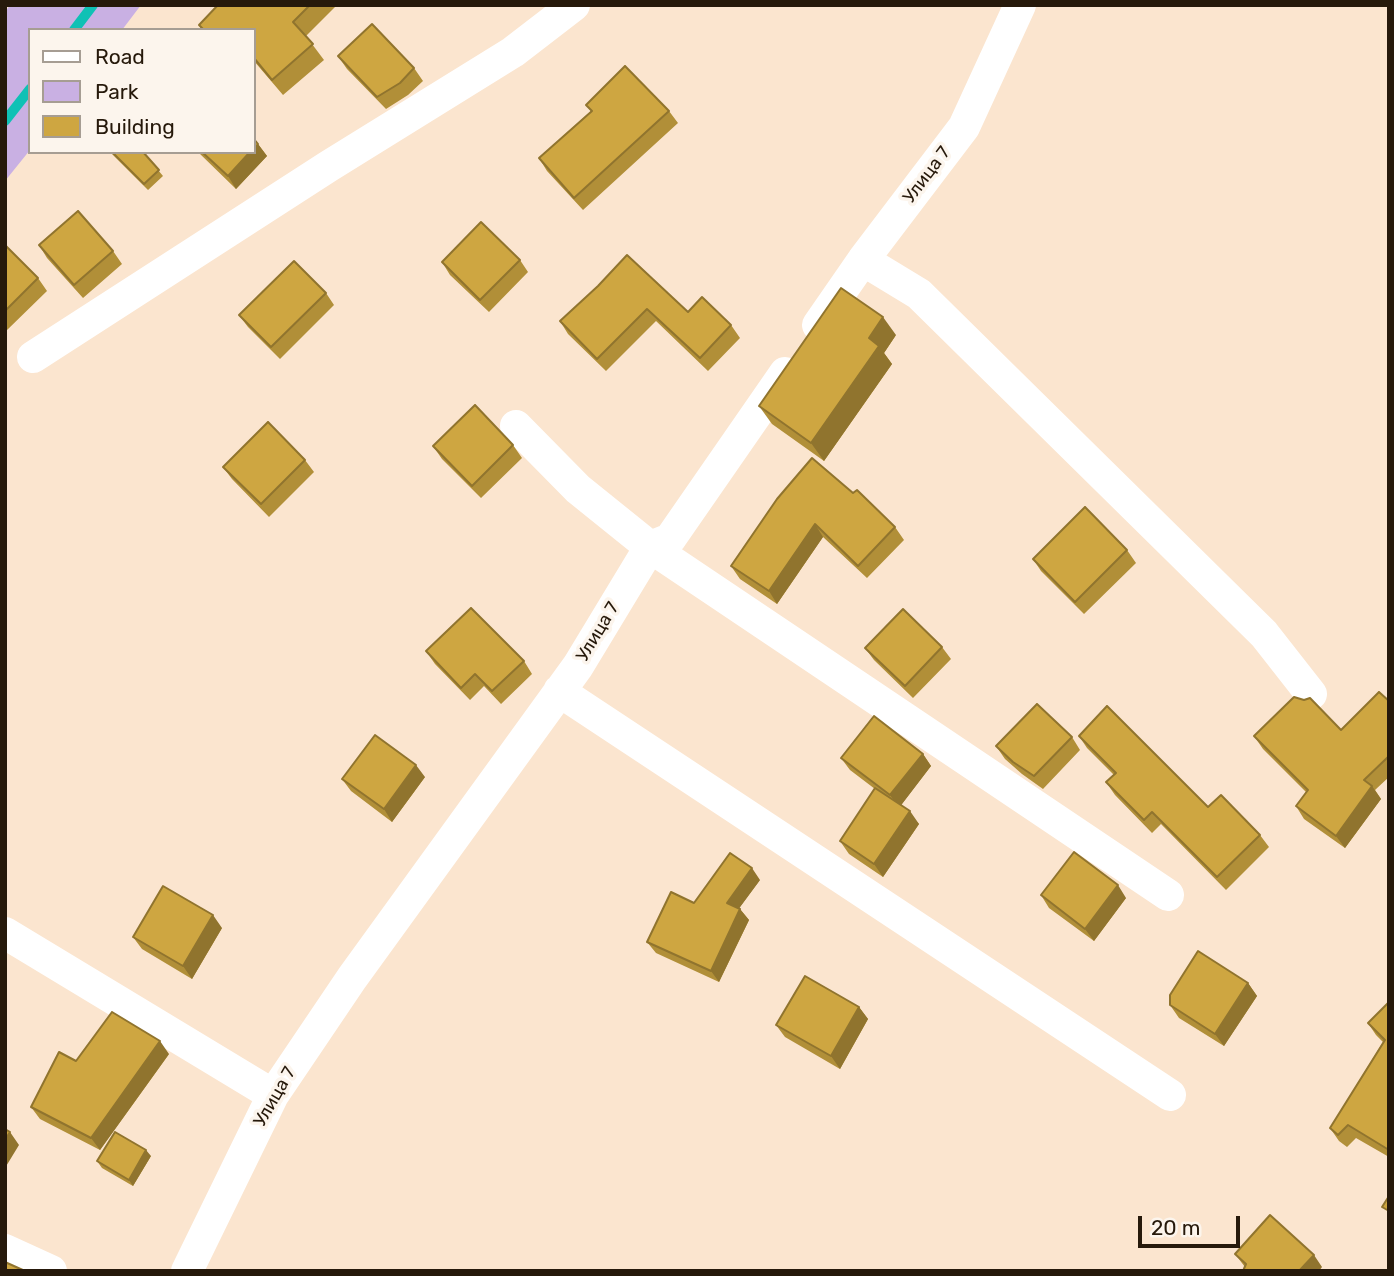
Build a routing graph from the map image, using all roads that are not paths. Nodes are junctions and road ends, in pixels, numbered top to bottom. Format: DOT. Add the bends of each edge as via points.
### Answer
graph roads {
  1 [pos="574,5"];
  2 [pos="1020,5"];
  3 [pos="863,260"];
  4 [pos="33,357"];
  5 [pos="516,426"];
  6 [pos="650,547"];
  7 [pos="559,691"];
  8 [pos="1311,694"];
  9 [pos="1168,895"];
  10 [pos="5,933"];
  11 [pos="273,1095"];
  12 [pos="1170,1096"];
  13 [pos="5,1250"];
  14 [pos="51,1271"];
  15 [pos="187,1271"];
  1 -- 4 [label="street" via="513,52"];
  2 -- 3 [label="street, Улица 7" via="964,127"];
  3 -- 6 [label="street, Улица 7" via="670,539"];
  3 -- 8 [label="street" via="919,294 1264,634"];
  5 -- 6 [label="street" via="578,489"];
  6 -- 7 [label="street, Улица 7"];
  6 -- 9 [label="street"];
  7 -- 11 [label="street, Улица 7"];
  7 -- 12 [label="street"];
  10 -- 11 [label="street"];
  11 -- 15 [label="street, Улица 7"];
  13 -- 14 [label="street"];
}
